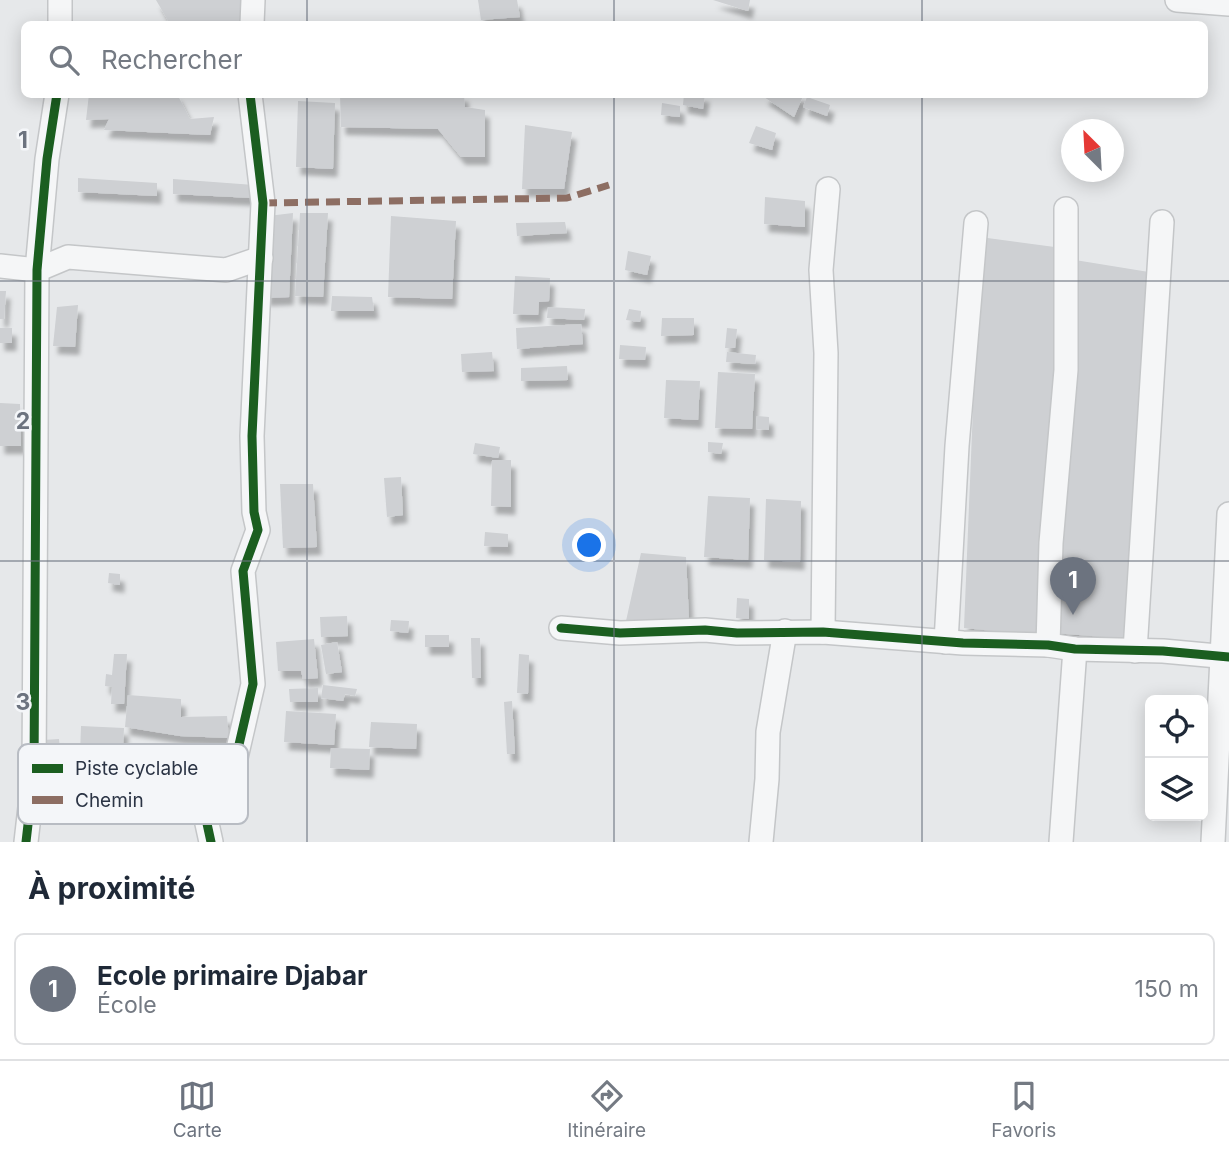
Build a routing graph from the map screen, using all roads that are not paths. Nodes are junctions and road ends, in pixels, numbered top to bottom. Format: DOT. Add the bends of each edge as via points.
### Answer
graph roads {
  1 [pos="60,0"];
  2 [pos="253,0"];
  3 [pos="1177,0"];
  4 [pos="1229,4"];
  5 [pos="60,21"];
  6 [pos="252,21"];
  7 [pos="56,98"];
  8 [pos="250,98"];
  9 [pos="828,189"];
  10 [pos="1066,209"];
  11 [pos="1162,222"];
  12 [pos="976,223"];
  13 [pos="261,258"];
  14 [pos="0,266"];
  15 [pos="37,270"];
  16 [pos="1229,514"];
  17 [pos="561,628"];
  18 [pos="785,631"];
  19 [pos="823,632"];
  20 [pos="946,642"];
  21 [pos="1048,645"];
  22 [pos="1075,649"];
  23 [pos="1135,651"];
  24 [pos="1226,657"];
  25 [pos="34,744"];
  26 [pos="239,744"];
  27 [pos="1224,750"];
  28 [pos="28,824"];
  29 [pos="207,824"];
  30 [pos="26,842"];
  31 [pos="211,842"];
  32 [pos="761,842"];
  33 [pos="1061,842"];
  34 [pos="1213,842"];
  1 -- 5 [label="street"];
  2 -- 6 [label="street"];
  3 -- 4 [label="street"];
  7 -- 15 [label="street"];
  8 -- 13 [label="street" via="263,203"];
  9 -- 19 [label="street" via="821,270 826,353"];
  10 -- 21 [label="street" via="1066,370 1051,543"];
  11 -- 23 [label="street"];
  12 -- 20 [label="street"];
  13 -- 15 [label="street" via="226,270 68,257"];
  13 -- 26 [label="street" via="252,436 258,530 243,571 253,684"];
  14 -- 15 [label="street"];
  15 -- 25 [label="street"];
  16 -- 24 [label="street"];
  17 -- 18 [label="street" via="620,633"];
  18 -- 19 [label="street"];
  18 -- 32 [label="street" via="768,732"];
  19 -- 20 [label="street"];
  20 -- 21 [label="street"];
  21 -- 22 [label="street"];
  22 -- 23 [label="street"];
  22 -- 33 [label="street"];
  23 -- 24 [label="street"];
  24 -- 27 [label="street"];
  27 -- 34 [label="street"];
  28 -- 30 [label="street"];
  29 -- 31 [label="street"];
}
